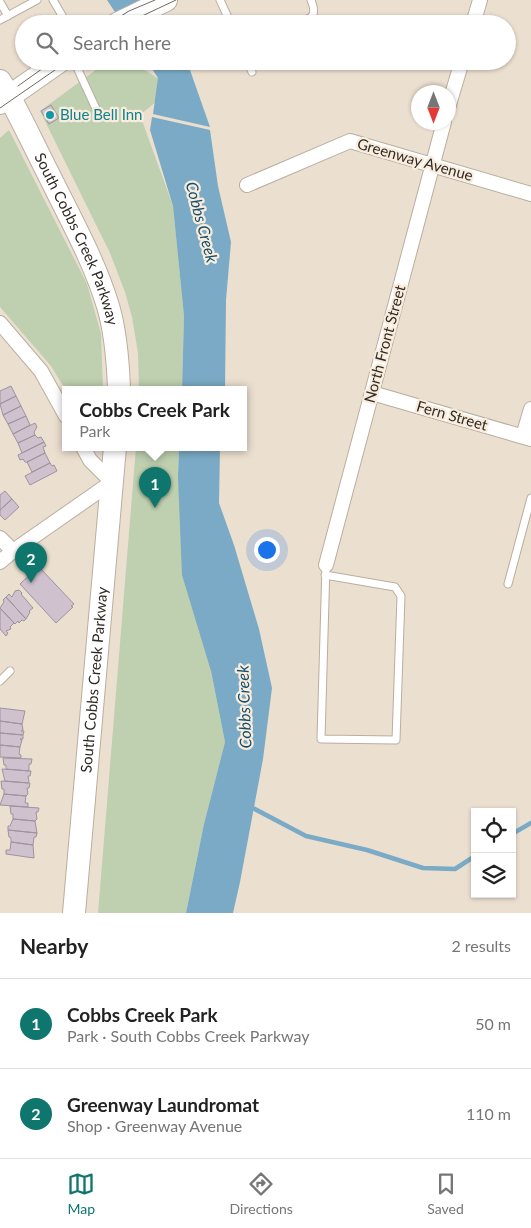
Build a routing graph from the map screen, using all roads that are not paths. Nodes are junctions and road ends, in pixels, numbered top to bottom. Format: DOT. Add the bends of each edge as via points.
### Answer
graph roads {
  1 [pos="37,0"];
  2 [pos="53,0"];
  3 [pos="220,0"];
  4 [pos="311,0"];
  5 [pos="480,0"];
  6 [pos="0,2"];
  7 [pos="162,2"];
  8 [pos="62,15"];
  9 [pos="135,15"];
  10 [pos="226,15"];
  11 [pos="313,15"];
  12 [pos="476,15"];
  13 [pos="8,16"];
  14 [pos="0,20"];
  15 [pos="44,70"];
  16 [pos="78,70"];
  17 [pos="459,70"];
  18 [pos="455,85"];
  19 [pos="3,94"];
  20 [pos="98,113"];
  21 [pos="442,130"];
  22 [pos="432,165"];
  23 [pos="247,185"];
  24 [pos="531,194"];
  25 [pos="0,322"];
  26 [pos="119,386"];
  27 [pos="372,393"];
  28 [pos="62,409"];
  29 [pos="531,409"];
  30 [pos="527,437"];
  31 [pos="85,451"];
  32 [pos="115,451"];
  33 [pos="112,482"];
  34 [pos="531,498"];
  35 [pos="0,538"];
  36 [pos="12,551"];
  37 [pos="0,562"];
  38 [pos="326,570"];
  39 [pos="508,584"];
  40 [pos="10,671"];
  41 [pos="0,681"];
  42 [pos="74,913"];
  1 -- 13 [label="lane"];
  2 -- 8 [label="lane"];
  3 -- 10 [label="lane"];
  4 -- 11 [label="lane"];
  5 -- 12 [label="street"];
  6 -- 13 [label="lane"];
  7 -- 9 [label="main road"];
  13 -- 14 [label="lane"];
  15 -- 19 [label="main road"];
  16 -- 20 [label="lane"];
  17 -- 18 [label="street"];
  19 -- 26 [label="main road, South Cobbs Creek Parkway" via="100,282 113,330"];
  21 -- 22 [label="street, North Front Street"];
  22 -- 23 [label="street, Greenway Avenue" via="350,141"];
  22 -- 24 [label="street, Greenway Avenue"];
  22 -- 27 [label="street, North Front Street"];
  25 -- 28 [label="street" via="41,371"];
  27 -- 30 [label="street, Fern Street"];
  27 -- 38 [label="street, North Front Street"];
  29 -- 30 [label="street"];
  31 -- 33 [label="street"];
  32 -- 33 [label="main road, South Cobbs Creek Parkway"];
  33 -- 36 [label="street"];
  33 -- 42 [label="main road, South Cobbs Creek Parkway"];
  34 -- 39 [label="lane"];
  35 -- 36 [label="street"];
  36 -- 37 [label="street"];
  38 -- 38 [label="lane" via="321,739 396,740 401,596 395,587"];
  40 -- 41 [label="lane"];
}
